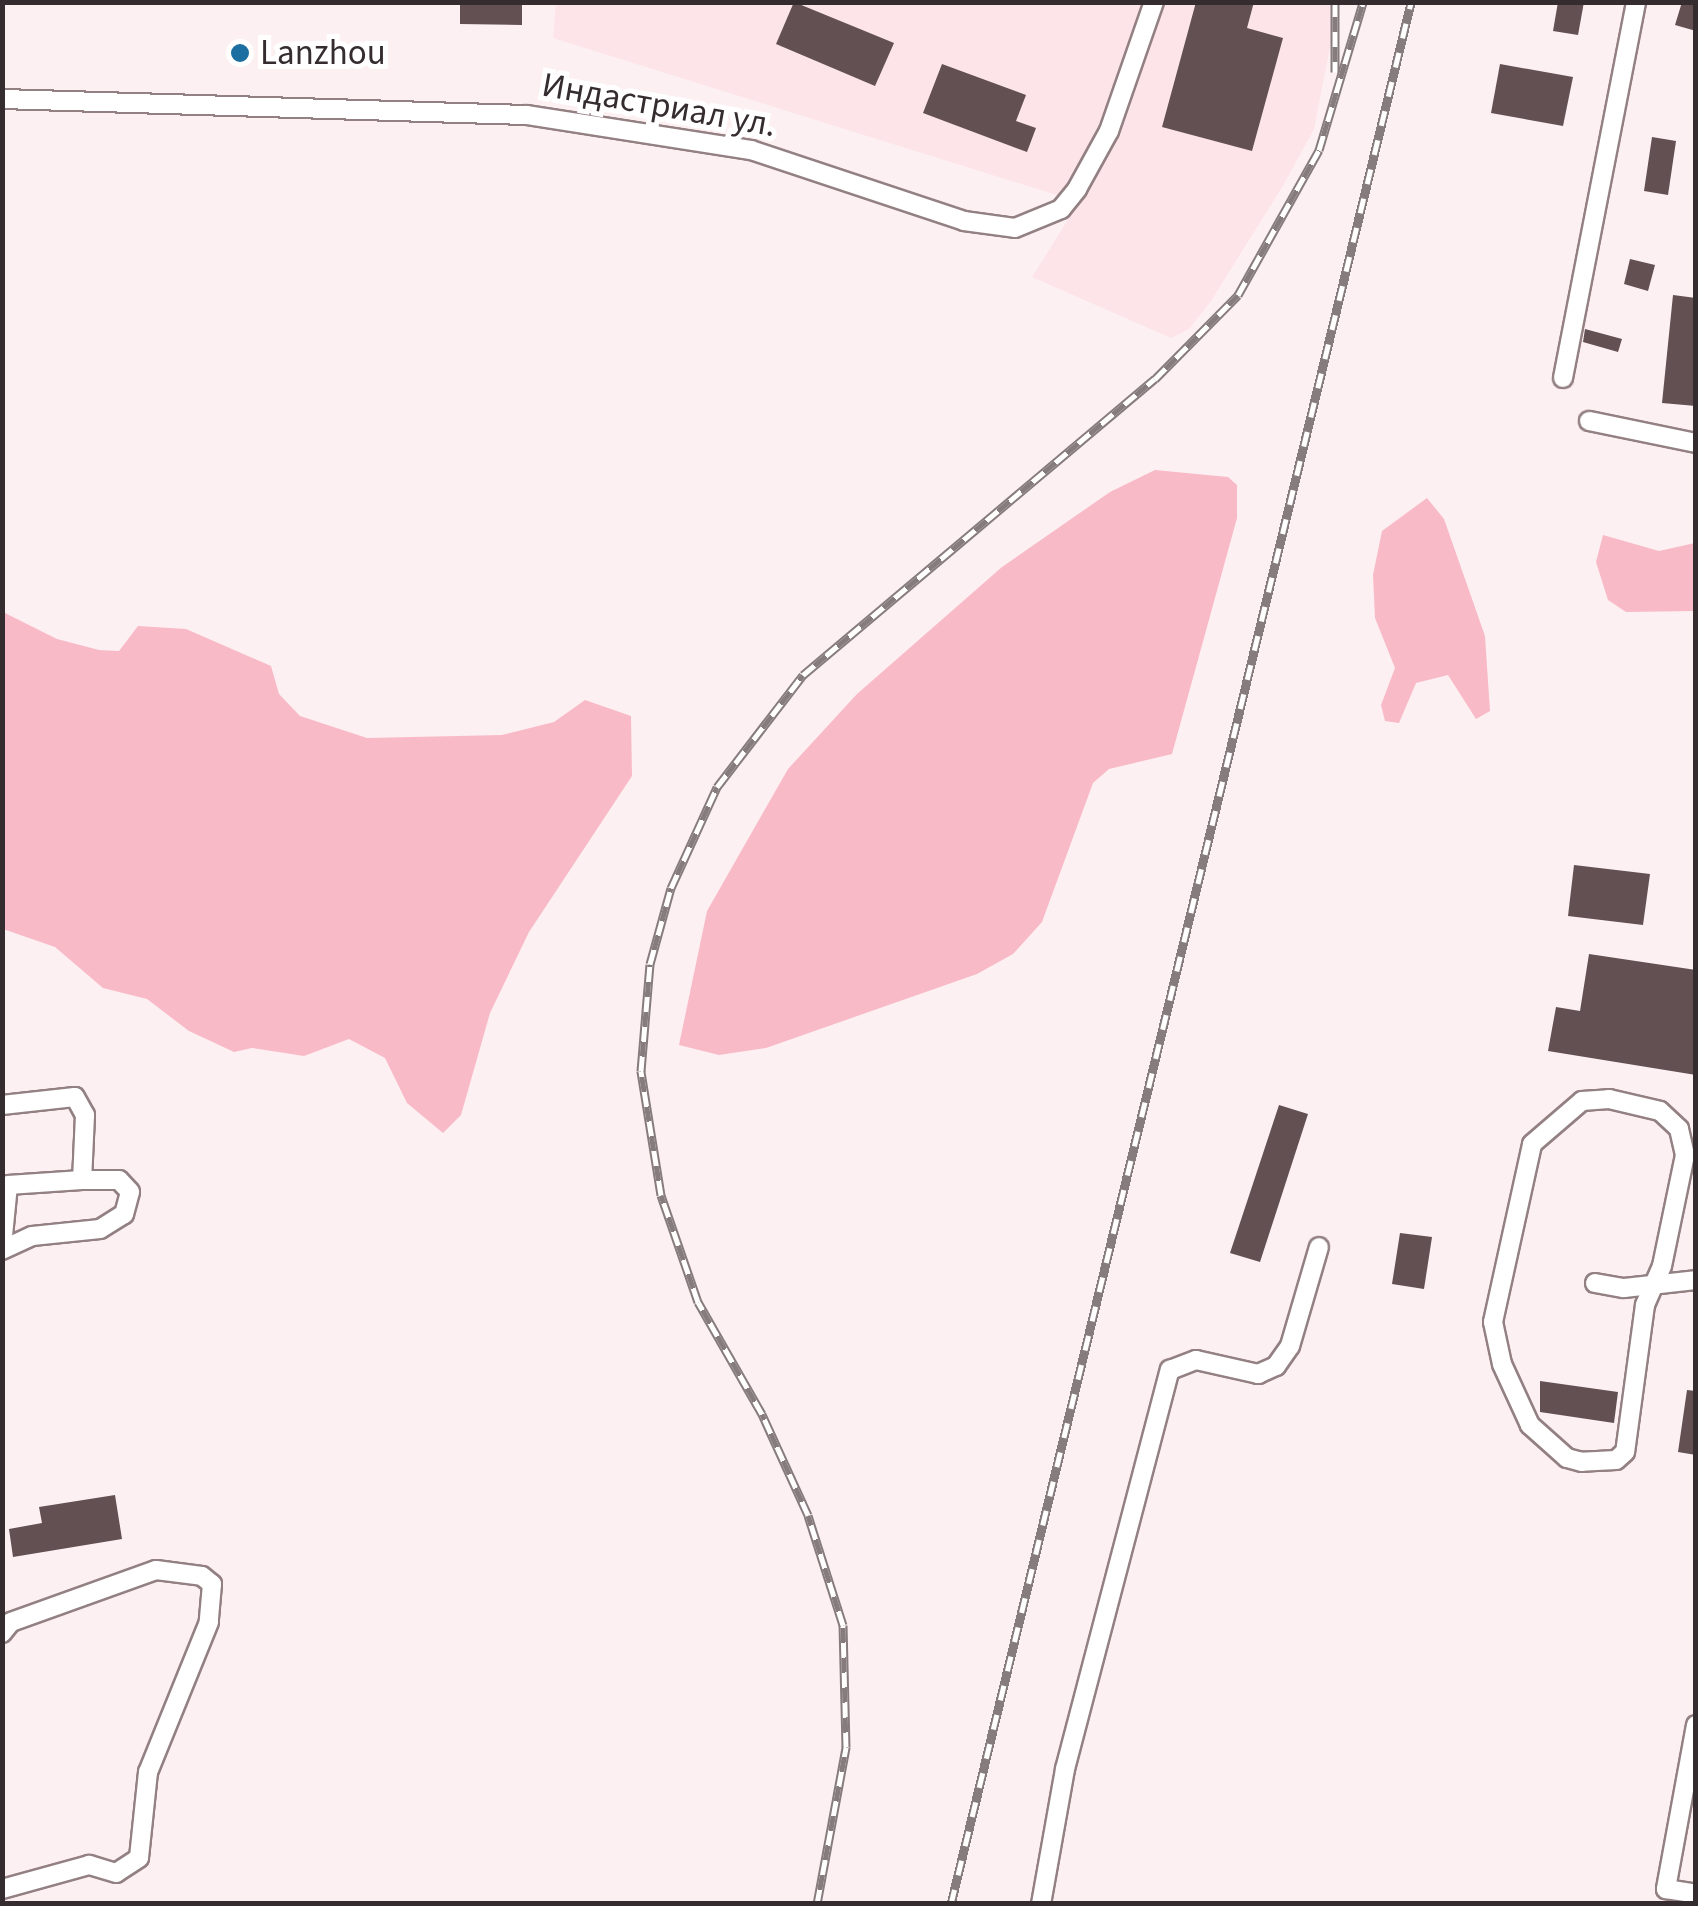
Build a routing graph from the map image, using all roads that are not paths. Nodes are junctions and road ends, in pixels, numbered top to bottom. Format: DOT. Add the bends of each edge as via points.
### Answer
graph roads {
  1 [pos="1154,2"];
  2 [pos="1636,2"];
  3 [pos="2,99"];
  4 [pos="1563,378"];
  5 [pos="1590,421"];
  6 [pos="1696,442"];
  7 [pos="2,1105"];
  8 [pos="82,1180"];
  9 [pos="1319,1247"];
  10 [pos="2,1248"];
  11 [pos="1696,1280"];
  12 [pos="1595,1283"];
  13 [pos="1654,1286"];
  14 [pos="2,1634"];
  15 [pos="1696,1725"];
  16 [pos="2,1889"];
  17 [pos="1696,1894"];
  18 [pos="1041,1904"];
  1 -- 3 [label="street, Индастриал ул." via="1109,131 1077,189 1061,209 1015,228 964,221 752,150 528,115"];
  2 -- 4 [label="street"];
  5 -- 6 [label="street"];
  7 -- 8 [label="street" via="76,1097 86,1115"];
  8 -- 10 [label="street" via="8,1185"];
  8 -- 10 [label="street" via="119,1180 130,1192 124,1214 100,1229 32,1236"];
  9 -- 18 [label="street" via="1290,1346 1276,1366 1258,1374 1196,1360 1170,1370 1065,1769"];
  11 -- 13 [label="street"];
  12 -- 13 [label="street"];
  13 -- 13 [label="street" via="1685,1155 1679,1129 1660,1111 1609,1099 1582,1101 1532,1144 1493,1322 1502,1364 1530,1426 1567,1458 1596,1462 1625,1452 1645,1305"];
  14 -- 16 [label="street" via="11,1622 156,1570 202,1576 212,1584 209,1622 148,1772 139,1858 116,1873 89,1864"];
  15 -- 17 [label="street" via="1666,1889"];
}
